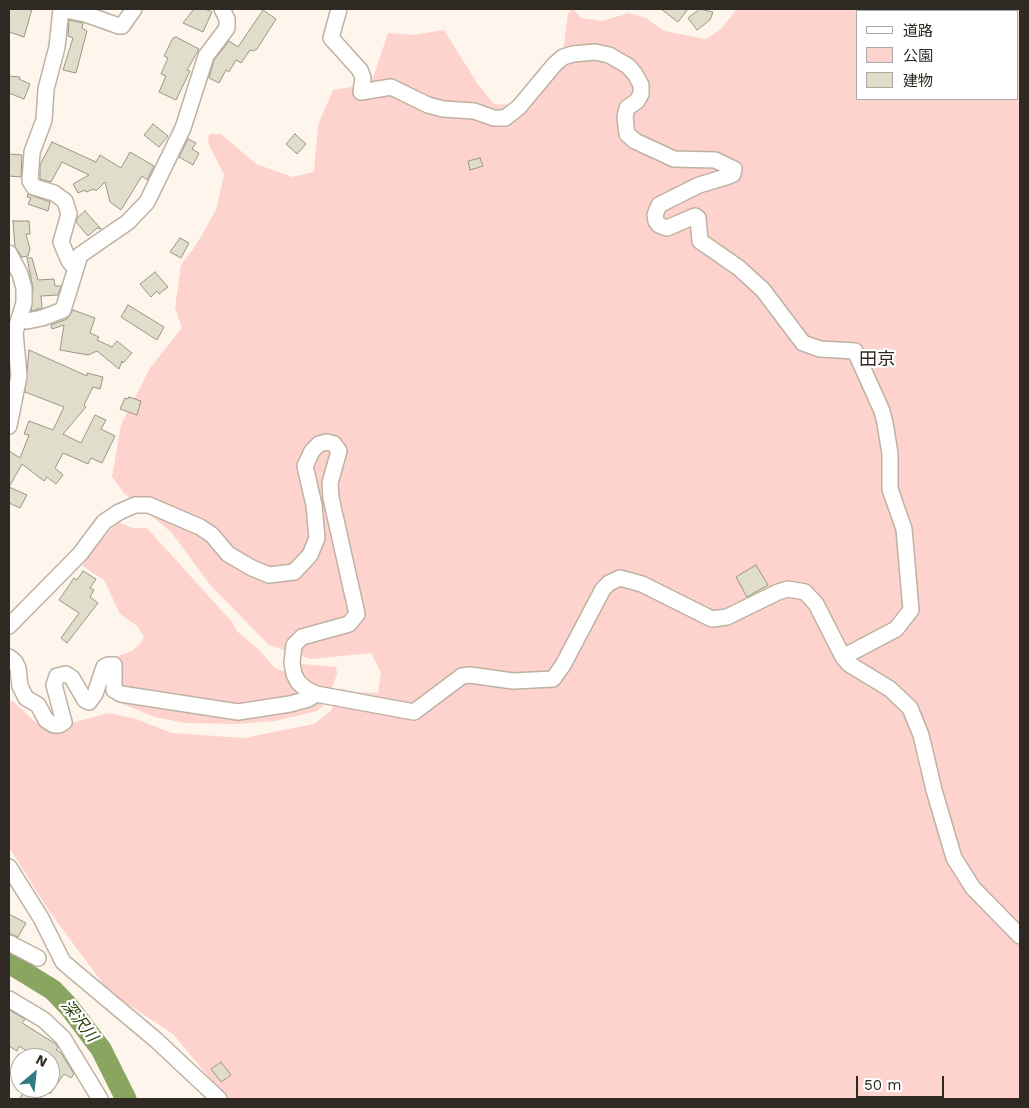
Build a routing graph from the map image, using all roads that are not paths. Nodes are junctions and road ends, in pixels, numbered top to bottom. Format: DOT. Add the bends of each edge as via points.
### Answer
graph roads {
  1 [pos="61,9"];
  2 [pos="134,9"];
  3 [pos="222,9"];
  4 [pos="338,9"];
  5 [pos="9,253"];
  6 [pos="74,268"];
  7 [pos="19,320"];
  8 [pos="9,426"];
  9 [pos="9,626"];
  10 [pos="9,657"];
  11 [pos="842,657"];
  12 [pos="316,694"];
  13 [pos="9,868"];
  14 [pos="1020,936"];
  15 [pos="9,942"];
  16 [pos="38,958"];
  17 [pos="9,999"];
  18 [pos="100,1099"];
  19 [pos="219,1099"];
  1 -- 2 [label="street" via="119,26"];
  1 -- 6 [label="street" via="57,47 46,89 44,120 32,152 30,181 34,187 54,193 65,201 69,214 61,242"];
  3 -- 6 [label="street" via="227,28 206,56 183,128 147,202 122,227 80,254"];
  4 -- 11 [label="street" via="332,38 360,70 363,78 361,92 392,87 428,105 505,118 520,107 563,58 595,52 609,55 628,66 641,85 641,94 627,108 625,117 627,134 635,141 674,158 715,160 734,169 729,176 699,185 659,205 656,221 667,228 695,216 698,218 700,241 739,268 763,290 803,343 820,349 855,351 885,423 890,454 890,489 904,528 911,610 896,628"];
  5 -- 7 [label="street" via="24,288"];
  6 -- 7 [label="street" via="63,310 34,320"];
  7 -- 8 [label="street" via="15,332 19,376"];
  9 -- 12 [label="street" via="80,554 104,522 135,506 150,505 200,528 212,535 228,554 252,568 269,574 294,572 310,555 316,538 314,505 305,466 318,444 327,442 334,444 339,451 330,483 331,498 357,614 349,624 302,637 294,645 294,674 302,686"];
  10 -- 12 [label="street" via="18,668 20,686 26,698 38,705 46,720 54,725 64,722 54,684 57,676 66,674 72,678 89,702 104,667 112,664 114,690 121,694 238,712 281,706"];
  11 -- 12 [label="street" via="823,616 805,592 788,589 727,617 712,619 642,584 620,578 603,589 553,679 462,676 414,712"];
  11 -- 14 [label="street" via="890,689 910,708 921,735 936,798 958,865 973,888"];
  13 -- 19 [label="street" via="41,918 63,962 156,1040"];
  15 -- 16 [label="street"];
  17 -- 18 [label="street" via="44,1020 64,1038"];
}
